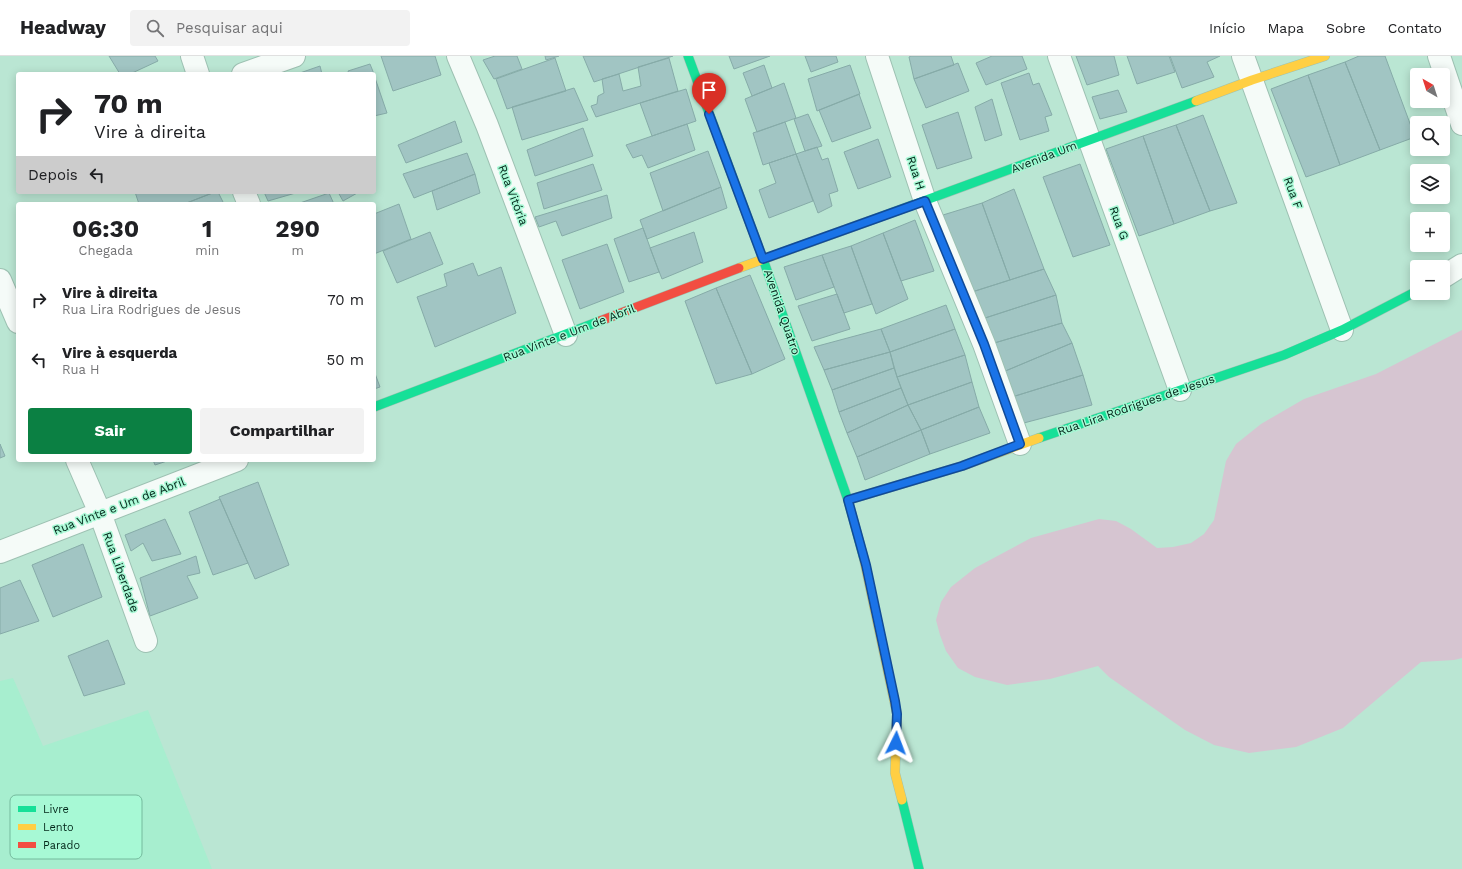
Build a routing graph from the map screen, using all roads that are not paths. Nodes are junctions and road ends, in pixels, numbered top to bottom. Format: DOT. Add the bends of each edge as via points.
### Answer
graph roads {
  1 [pos="192,56"];
  2 [pos="294,56"];
  3 [pos="458,56"];
  4 [pos="688,56"];
  5 [pos="877,56"];
  6 [pos="1059,56"];
  7 [pos="1243,56"];
  8 [pos="1325,56"];
  9 [pos="1439,56"];
  10 [pos="197,72"];
  11 [pos="249,72"];
  12 [pos="1252,80"];
  13 [pos="1462,124"];
  14 [pos="1089,140"];
  15 [pos="925,201"];
  16 [pos="763,259"];
  17 [pos="1462,265"];
  18 [pos="1450,272"];
  19 [pos="0,280"];
  20 [pos="1410,295"];
  21 [pos="16,317"];
  22 [pos="1342,330"];
  23 [pos="566,335"];
  24 [pos="1180,390"];
  25 [pos="376,406"];
  26 [pos="1020,444"];
  27 [pos="78,462"];
  28 [pos="232,462"];
  29 [pos="848,500"];
  30 [pos="100,513"];
  31 [pos="0,552"];
  32 [pos="146,641"];
  33 [pos="919,869"];
  1 -- 10 [label="street"];
  2 -- 11 [label="street"];
  3 -- 23 [label="street, Rua Vitória" via="487,125"];
  4 -- 16 [label="street, Avenida Quatro"];
  5 -- 15 [label="street, Rua H"];
  6 -- 14 [label="street, Rua G"];
  7 -- 12 [label="street, Rua F"];
  8 -- 12 [label="street, Avenida Um"];
  9 -- 13 [label="street"];
  12 -- 14 [label="street, Avenida Um"];
  12 -- 22 [label="street, Rua F"];
  14 -- 15 [label="street, Avenida Um"];
  14 -- 24 [label="street, Rua G"];
  15 -- 16 [label="street, Avenida Um"];
  15 -- 26 [label="street, Rua H" via="984,344"];
  16 -- 23 [label="street, Rua Vinte e Um de Abril"];
  16 -- 29 [label="street, Avenida Quatro"];
  17 -- 18 [label="street"];
  19 -- 21 [label="street"];
  20 -- 22 [label="street, Rua Lira Rodrigues de Jesus"];
  22 -- 24 [label="street, Rua Lira Rodrigues de Jesus" via="1284,355"];
  23 -- 25 [label="street, Rua Vinte e Um de Abril"];
  24 -- 26 [label="street, Rua Lira Rodrigues de Jesus"];
  26 -- 29 [label="street, Rua Lira Rodrigues de Jesus" via="962,466"];
  27 -- 30 [label="street, Rua Liberdade"];
  28 -- 30 [label="street, Rua Vinte e Um de Abril"];
  29 -- 33 [label="street, Avenida Quatro" via="866,565 897,714 895,773"];
  30 -- 31 [label="street, Rua Vinte e Um de Abril"];
  30 -- 32 [label="street, Rua Liberdade"];
}
